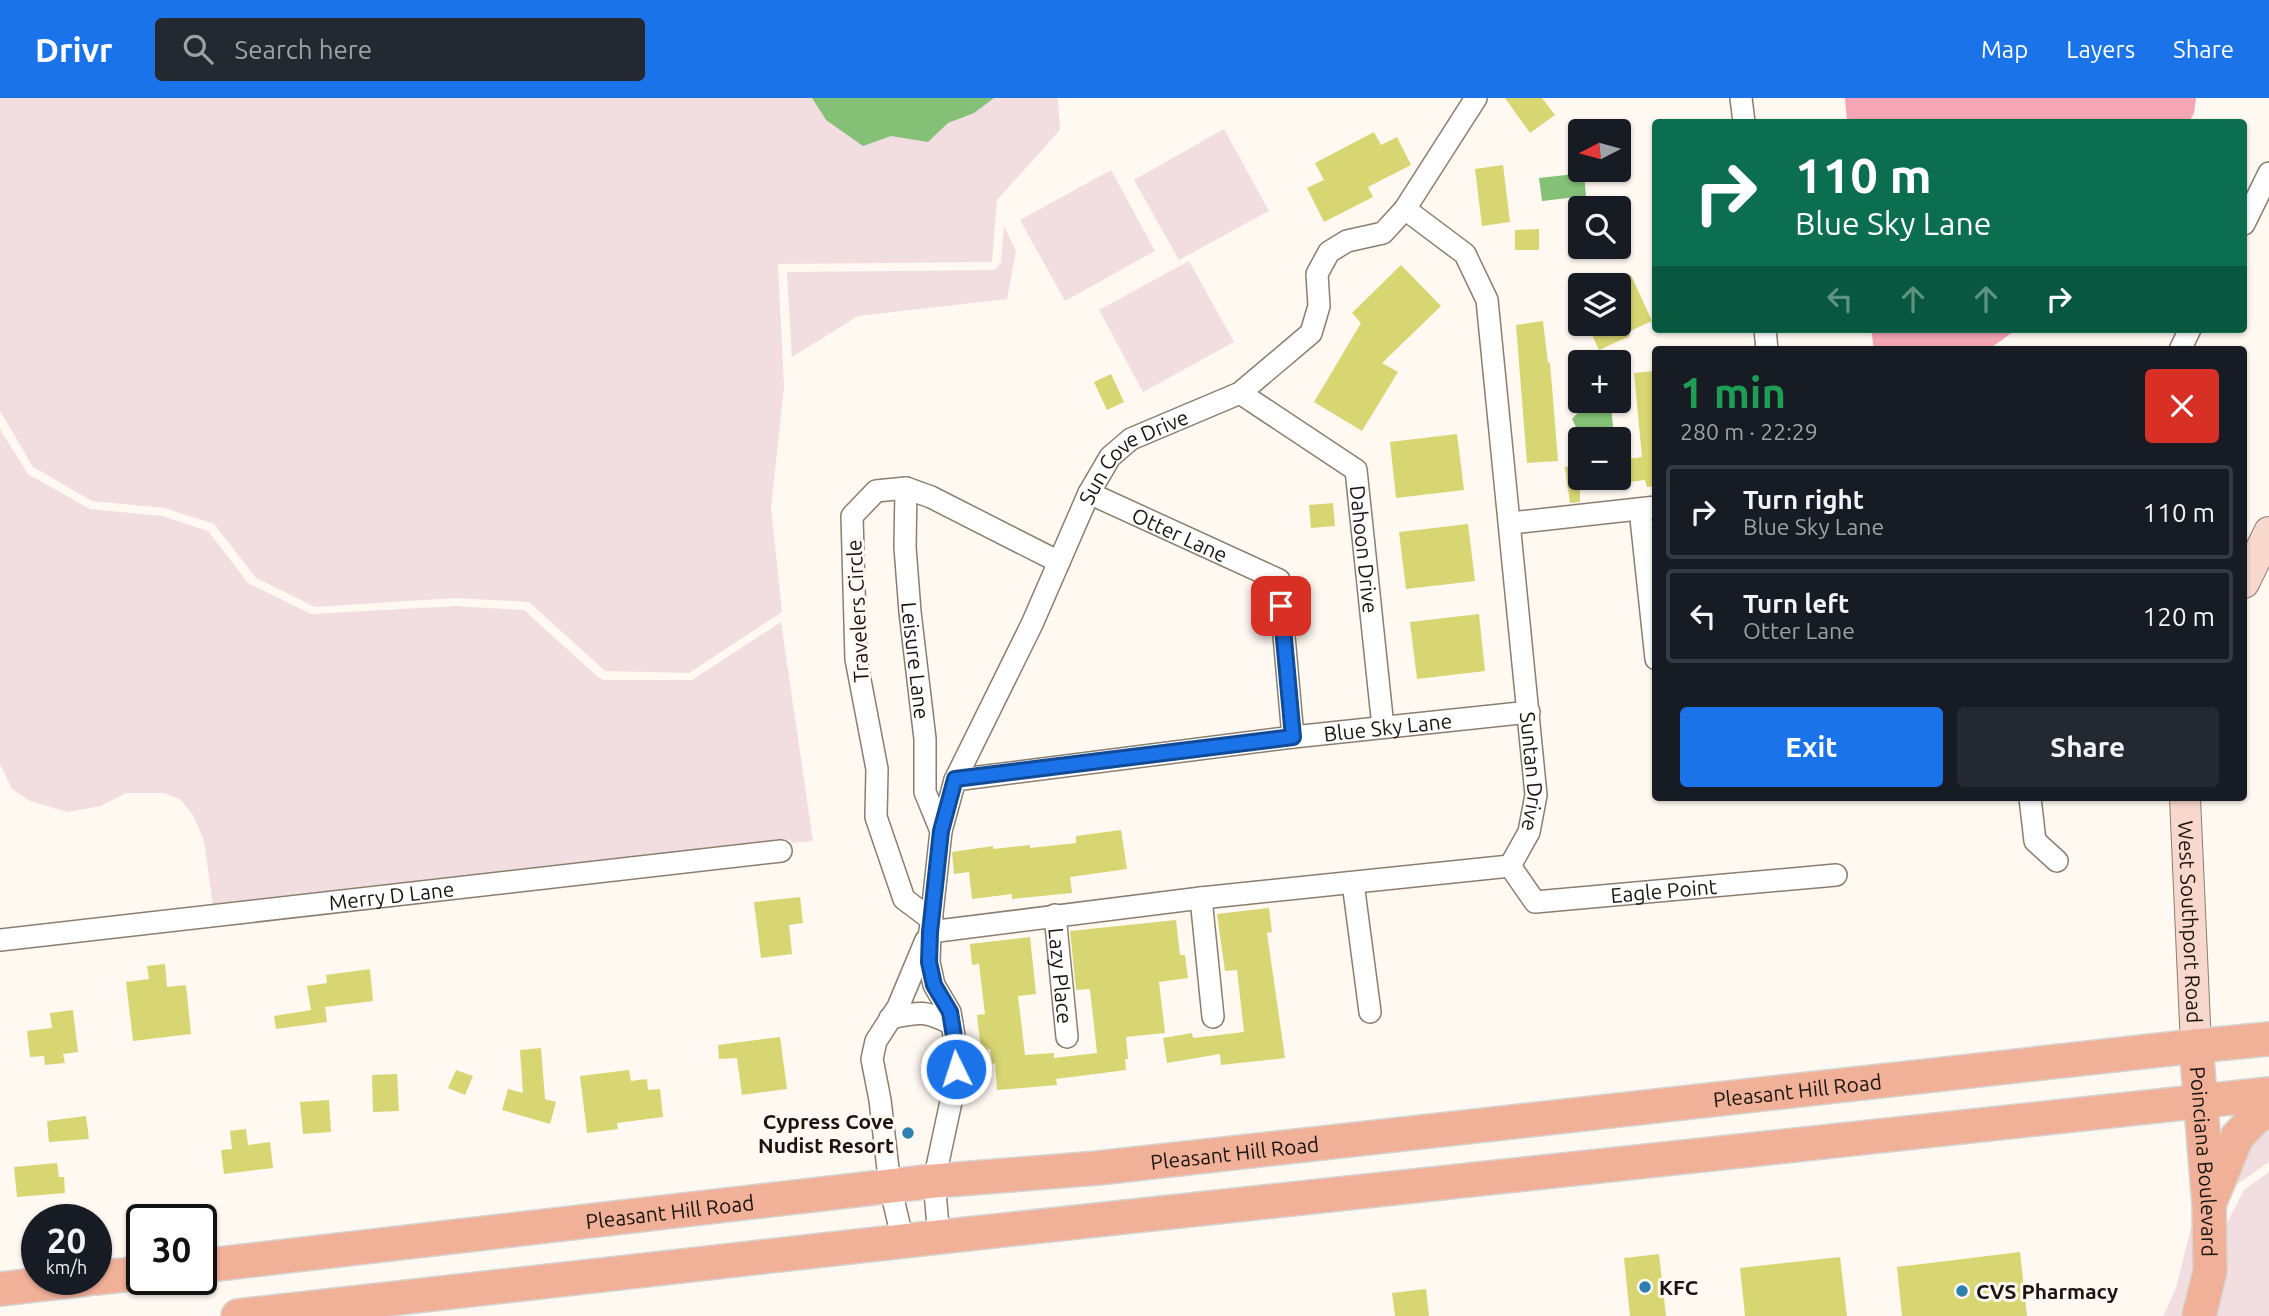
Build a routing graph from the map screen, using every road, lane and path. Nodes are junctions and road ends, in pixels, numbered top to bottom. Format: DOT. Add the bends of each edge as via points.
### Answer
graph roads {
  1 [pos="1476,98"];
  2 [pos="1741,98"];
  3 [pos="1744,119"];
  4 [pos="2269,173"];
  5 [pos="1405,209"];
  6 [pos="2247,218"];
  7 [pos="1240,393"];
  8 [pos="906,488"];
  9 [pos="1089,493"];
  10 [pos="1648,508"];
  11 [pos="1511,523"];
  12 [pos="2269,533"];
  13 [pos="1059,562"];
  14 [pos="2247,577"];
  15 [pos="1652,584"];
  16 [pos="1529,712"];
  17 [pos="1383,727"];
  18 [pos="1293,737"];
  19 [pos="955,779"];
  20 [pos="2030,801"];
  21 [pos="2185,801"];
  22 [pos="941,831"];
  23 [pos="781,851"];
  24 [pos="2057,861"];
  25 [pos="1510,866"];
  26 [pos="1836,875"];
  27 [pos="1353,883"];
  28 [pos="1201,898"];
  29 [pos="1055,915"];
  30 [pos="931,926"];
  31 [pos="0,940"];
  32 [pos="1370,1012"];
  33 [pos="1213,1017"];
  34 [pos="890,1018"];
  35 [pos="952,1024"];
  36 [pos="1067,1037"];
  37 [pos="2269,1040"];
  38 [pos="2196,1046"];
  39 [pos="2269,1094"];
  40 [pos="2199,1102"];
  41 [pos="2269,1110"];
  42 [pos="934,1181"];
  43 [pos="890,1186"];
  44 [pos="2208,1204"];
  45 [pos="939,1237"];
  46 [pos="903,1241"];
  47 [pos="217,1264"];
  48 [pos="21,1287"];
  49 [pos="0,1289"];
  50 [pos="238,1316"];
  51 [pos="2200,1316"];
  1 -- 5 [label="street, Sun Cove Drive"];
  2 -- 3 [label="street"];
  4 -- 6 [label="street"];
  5 -- 7 [label="street, Sun Cove Drive" via="1383,233 1347,241 1329,252 1317,274 1319,306 1311,333"];
  5 -- 11 [label="street, Suntan Drive" via="1465,254 1487,300"];
  7 -- 9 [label="street, Sun Cove Drive" via="1131,439 1110,457"];
  7 -- 17 [label="street, Dahoon Drive" via="1356,470"];
  8 -- 13 [label="street"];
  8 -- 22 [label="street, Leisure Lane" via="905,547 925,739 925,792"];
  8 -- 30 [label="street, Travelers Circle" via="876,491 852,516 856,659 877,769 876,817 904,899"];
  9 -- 13 [label="street, Sun Cove Drive"];
  9 -- 18 [label="street, Otter Lane" via="1279,580"];
  10 -- 11 [label="street"];
  10 -- 15 [label="street"];
  11 -- 16 [label="street, Suntan Drive"];
  12 -- 14 [label="street"];
  13 -- 19 [label="street, Sun Cove Drive"];
  16 -- 17 [label="street, Blue Sky Lane"];
  16 -- 25 [label="street, Suntan Drive" via="1536,795 1529,832"];
  17 -- 18 [label="street, Blue Sky Lane"];
  18 -- 19 [label="street, Blue Sky Lane"];
  19 -- 22 [label="street, Sun Cove Drive"];
  20 -- 24 [label="street" via="2035,841"];
  21 -- 38 [label="street, West Southport Road"];
  22 -- 30 [label="street, Sun Cove Drive"];
  23 -- 31 [label="street, Merry D Lane"];
  25 -- 26 [label="street, Eagle Point" via="1535,902"];
  25 -- 27 [label="street"];
  27 -- 28 [label="street"];
  27 -- 32 [label="street"];
  28 -- 29 [label="street"];
  28 -- 33 [label="street"];
  29 -- 30 [label="street"];
  29 -- 36 [label="street, Lazy Place"];
  30 -- 34 [label="street, Sun Cove Drive"];
  30 -- 35 [label="street, Sun Cove Drive" via="929,962"];
  34 -- 35 [label="street" via="921,1012"];
  34 -- 43 [label="street, Sun Cove Drive" via="876,1041 872,1059"];
  35 -- 42 [label="street, Sun Cove Drive" via="955,1083"];
  37 -- 38 [label="main road, Pleasant Hill Road"];
  38 -- 40 [label="main road, Poinciana Boulevard"];
  38 -- 42 [label="main road, Pleasant Hill Road" via="1098,1168"];
  39 -- 40 [label="main road"];
  40 -- 44 [label="main road, Poinciana Boulevard"];
  40 -- 45 [label="main road"];
  41 -- 44 [label="main road" via="2237,1137"];
  42 -- 43 [label="main road, Pleasant Hill Road"];
  42 -- 45 [label="street, Sun Cove Drive"];
  43 -- 46 [label="street, Sun Cove Drive"];
  43 -- 47 [label="main road, Pleasant Hill Road"];
  44 -- 51 [label="main road, Poinciana Boulevard" via="2210,1271"];
  45 -- 46 [label="main road"];
  46 -- 50 [label="main road"];
  48 -- 49 [label="main road"];
}
